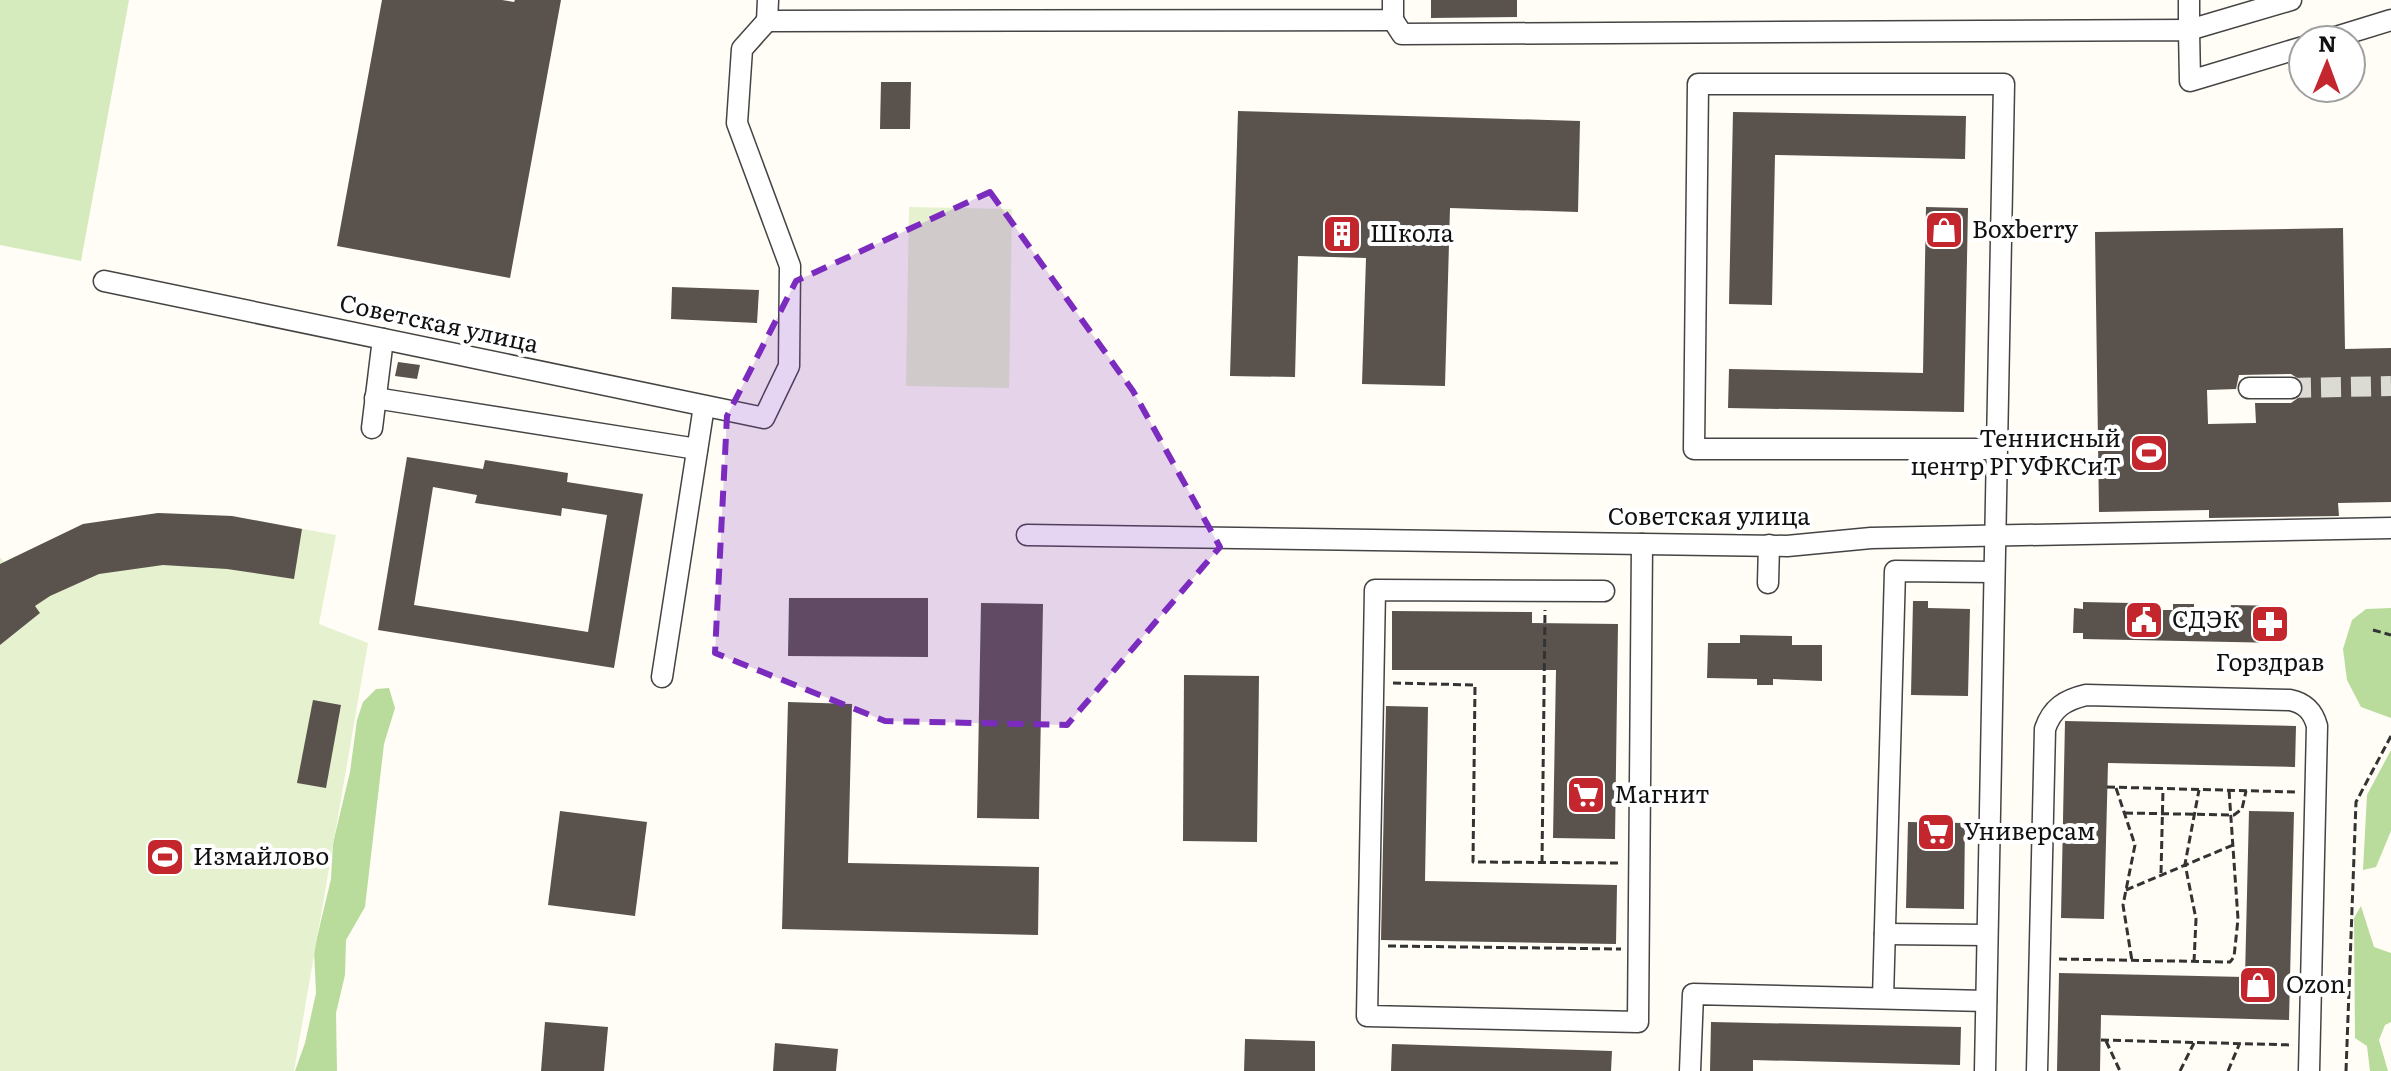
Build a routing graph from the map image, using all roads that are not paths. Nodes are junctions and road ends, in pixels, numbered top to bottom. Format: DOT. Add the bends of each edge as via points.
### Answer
graph roads {
  1 [pos="768,0"];
  2 [pos="2189,0"];
  3 [pos="2291,0"];
  4 [pos="1393,10"];
  5 [pos="2391,20"];
  6 [pos="767,21"];
  7 [pos="2367,27"];
  8 [pos="2189,30"];
  9 [pos="2287,52"];
  10 [pos="104,281"];
  11 [pos="383,339"];
  12 [pos="2249,388"];
  13 [pos="2291,388"];
  14 [pos="375,398"];
  15 [pos="704,406"];
  16 [pos="372,428"];
  17 [pos="697,449"];
  18 [pos="1996,449"];
  19 [pos="2391,528"];
  20 [pos="1027,535"];
  21 [pos="1994,535"];
  22 [pos="1642,544"];
  23 [pos="1769,545"];
  24 [pos="1993,572"];
  25 [pos="1768,583"];
  26 [pos="1604,591"];
  27 [pos="662,677"];
  28 [pos="1870,699"];
  29 [pos="1892,699"];
  30 [pos="1885,934"];
  31 [pos="1987,935"];
  32 [pos="1883,998"];
  33 [pos="1986,1001"];
  34 [pos="1690,1071"];
  35 [pos="1985,1071"];
  36 [pos="2037,1071"];
  37 [pos="2309,1071"];
  1 -- 6 [label="street"];
  2 -- 8 [label="street"];
  3 -- 8 [label="street"];
  4 -- 6 [label="street"];
  4 -- 8 [label="street" via="1402,34"];
  5 -- 7 [label="street"];
  6 -- 15 [label="street, Советская улица" via="742,49 737,123 790,266 789,366 764,418"];
  8 -- 9 [label="street" via="2190,81"];
  10 -- 11 [label="street, Советская улица"];
  11 -- 14 [label="street"];
  11 -- 15 [label="street, Советская улица"];
  12 -- 13 [label="street"];
  14 -- 16 [label="street"];
  14 -- 17 [label="street"];
  15 -- 17 [label="street"];
  17 -- 27 [label="street"];
  18 -- 18 [label="street" via="2004,84 1698,84 1694,449"];
  18 -- 21 [label="street"];
  19 -- 21 [label="street, Советская улица"];
  20 -- 22 [label="street, Советская улица"];
  21 -- 23 [label="street, Советская улица"];
  21 -- 24 [label="street"];
  22 -- 23 [label="street, Советская улица"];
  22 -- 26 [label="street" via="1638,1022 1367,1016 1373,682 1366,647 1375,590"];
  23 -- 25 [label="street"];
  24 -- 29 [label="street" via="1895,571"];
  24 -- 31 [label="street"];
  28 -- 29 [label="street"];
  29 -- 30 [label="street"];
  30 -- 31 [label="street"];
  30 -- 32 [label="street"];
  31 -- 33 [label="street"];
  32 -- 33 [label="street"];
  32 -- 34 [label="street" via="1693,994"];
  33 -- 35 [label="street"];
  36 -- 37 [label="street" via="2045,729 2061,705 2086,695 2298,701 2314,716"];
}
